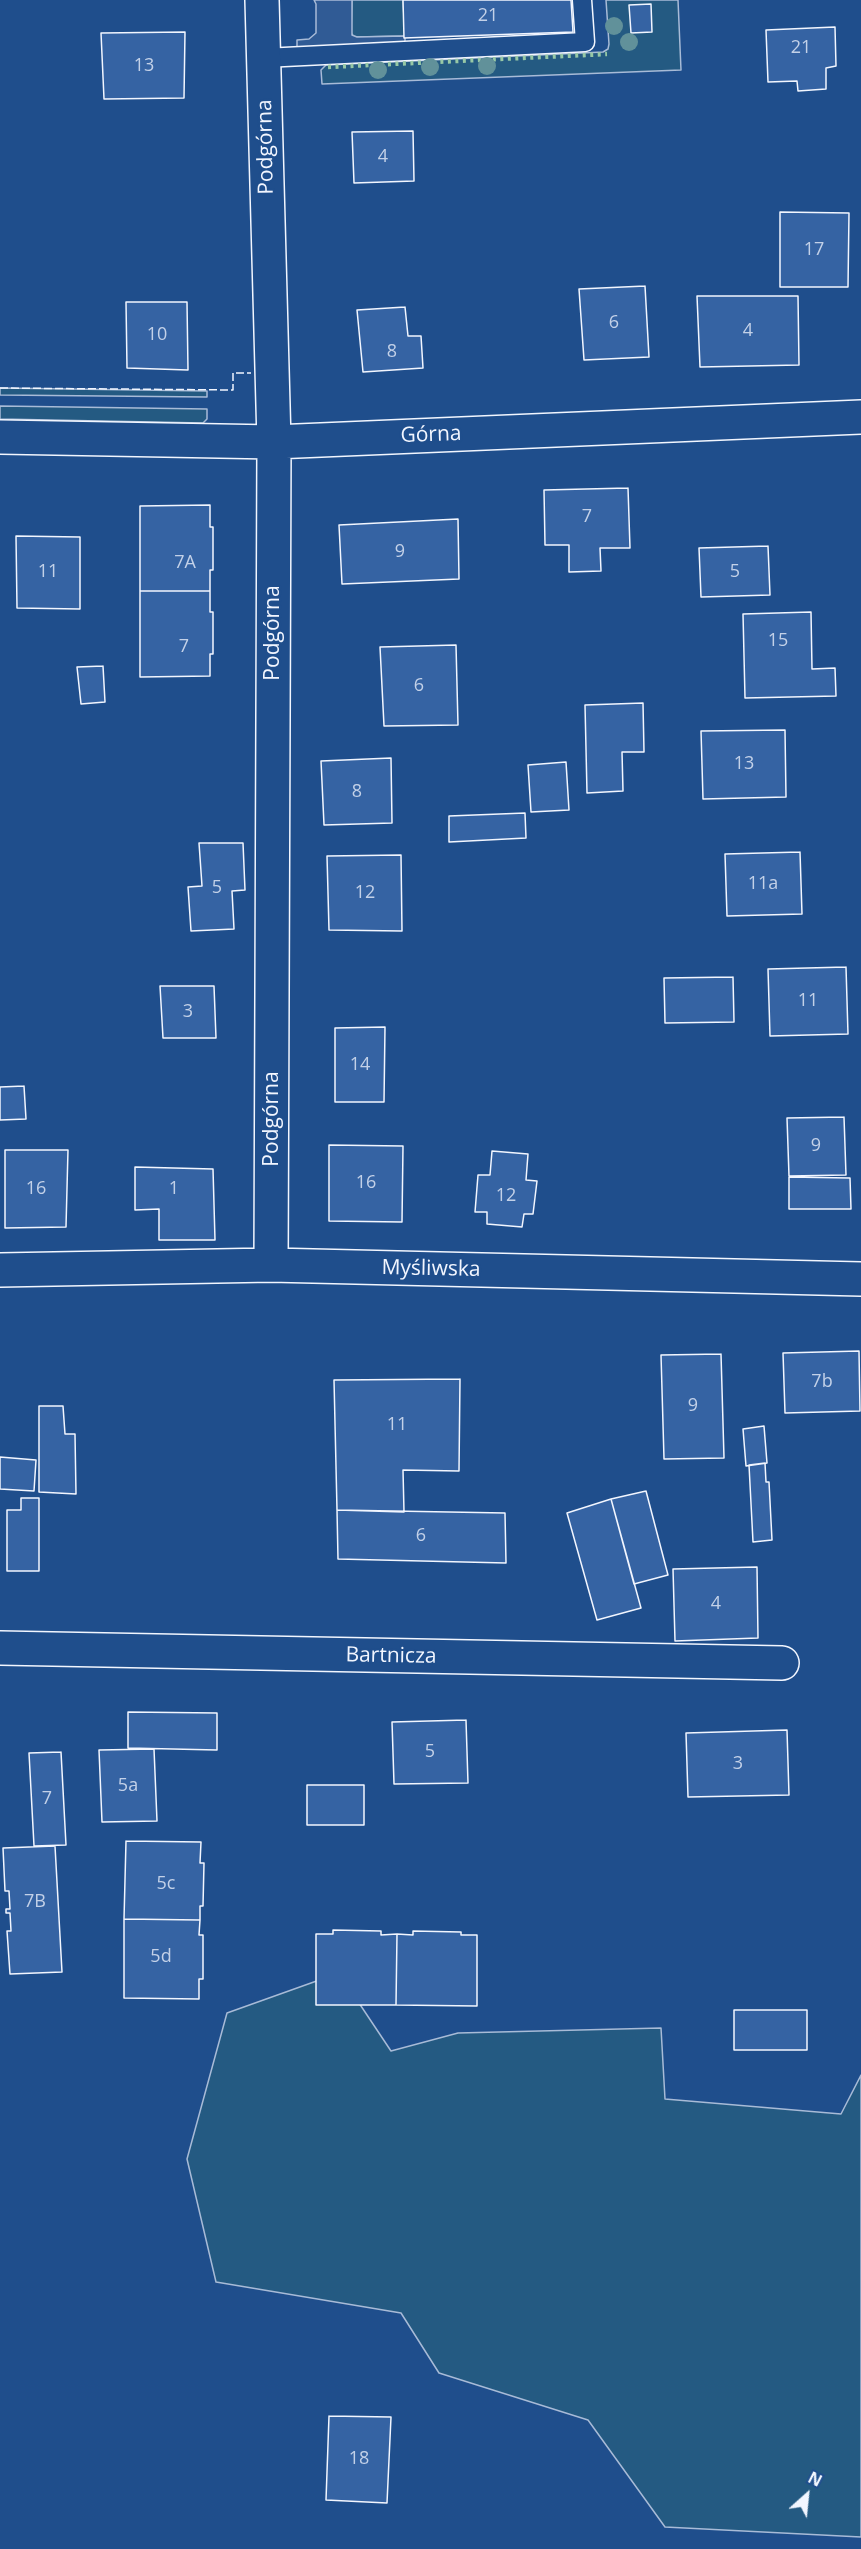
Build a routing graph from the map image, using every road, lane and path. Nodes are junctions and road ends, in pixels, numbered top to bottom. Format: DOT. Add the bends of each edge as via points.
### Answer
graph roads {
  1 [pos="262,0"];
  2 [pos="582,0"];
  3 [pos="264,58"];
  4 [pos="861,417"];
  5 [pos="0,437"];
  6 [pos="274,442"];
  7 [pos="271,1265"];
  8 [pos="0,1270"];
  9 [pos="861,1279"];
  10 [pos="0,1648"];
  11 [pos="782,1663"];
  1 -- 3 [label="street, Podgórna"];
  2 -- 3 [label="lane" via="585,42"];
  3 -- 6 [label="street, Podgórna"];
  4 -- 6 [label="street, Górna"];
  5 -- 6 [label="street, Górna"];
  6 -- 7 [label="street, Podgórna"];
  7 -- 8 [label="street, Myśliwska"];
  7 -- 9 [label="street, Myśliwska"];
  10 -- 11 [label="street, Bartnicza"];
}
